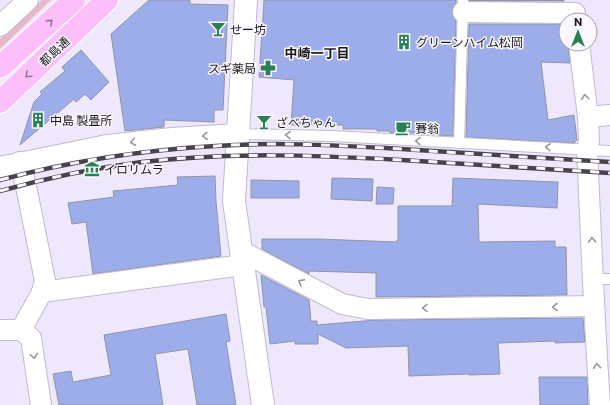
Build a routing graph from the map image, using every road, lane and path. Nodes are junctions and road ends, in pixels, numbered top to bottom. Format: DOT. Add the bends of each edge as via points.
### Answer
graph roads {
  1 [pos="28,0"];
  2 [pos="74,0"];
  3 [pos="107,0"];
  4 [pos="246,0"];
  5 [pos="463,6"];
  6 [pos="575,11"];
  7 [pos="0,26"];
  8 [pos="580,52"];
  9 [pos="0,67"];
  10 [pos="0,102"];
  11 [pos="610,115"];
  12 [pos="588,117"];
  13 [pos="238,134"];
  14 [pos="459,143"];
  15 [pos="586,149"];
  16 [pos="610,151"];
  17 [pos="20,162"];
  18 [pos="0,167"];
  19 [pos="242,258"];
  20 [pos="602,279"];
  21 [pos="42,292"];
  22 [pos="599,317"];
  23 [pos="0,330"];
  24 [pos="21,330"];
  25 [pos="41,405"];
  26 [pos="263,405"];
  27 [pos="600,405"];
  1 -- 7 [label="street"];
  9 -- 2 [label="main road, 都島通, one-way"];
  3 -- 10 [label="main road, 都島通, one-way"];
  4 -- 13 [label="street"];
  5 -- 6 [label="street"];
  5 -- 14 [label="lane"];
  12 -- 8 [label="street, one-way"];
  11 -- 12 [label="street"];
  12 -- 15 [label="street" via="589,141"];
  14 -- 13 [label="lane, one-way"];
  13 -- 17 [label="street, one-way" via="107,145"];
  13 -- 19 [label="street" via="234,201"];
  15 -- 14 [label="lane, one-way"];
  15 -- 16 [label="lane"];
  20 -- 15 [label="street, one-way"];
  17 -- 18 [label="street"];
  17 -- 21 [label="street" via="45,281"];
  19 -- 21 [label="street"];
  22 -- 19 [label="street, one-way" via="368,309 342,304"];
  19 -- 26 [label="street"];
  20 -- 22 [label="street"];
  21 -- 24 [label="street"];
  27 -- 22 [label="street, one-way"];
  23 -- 24 [label="street"];
  24 -- 25 [label="street, one-way" via="31,338"];
}
